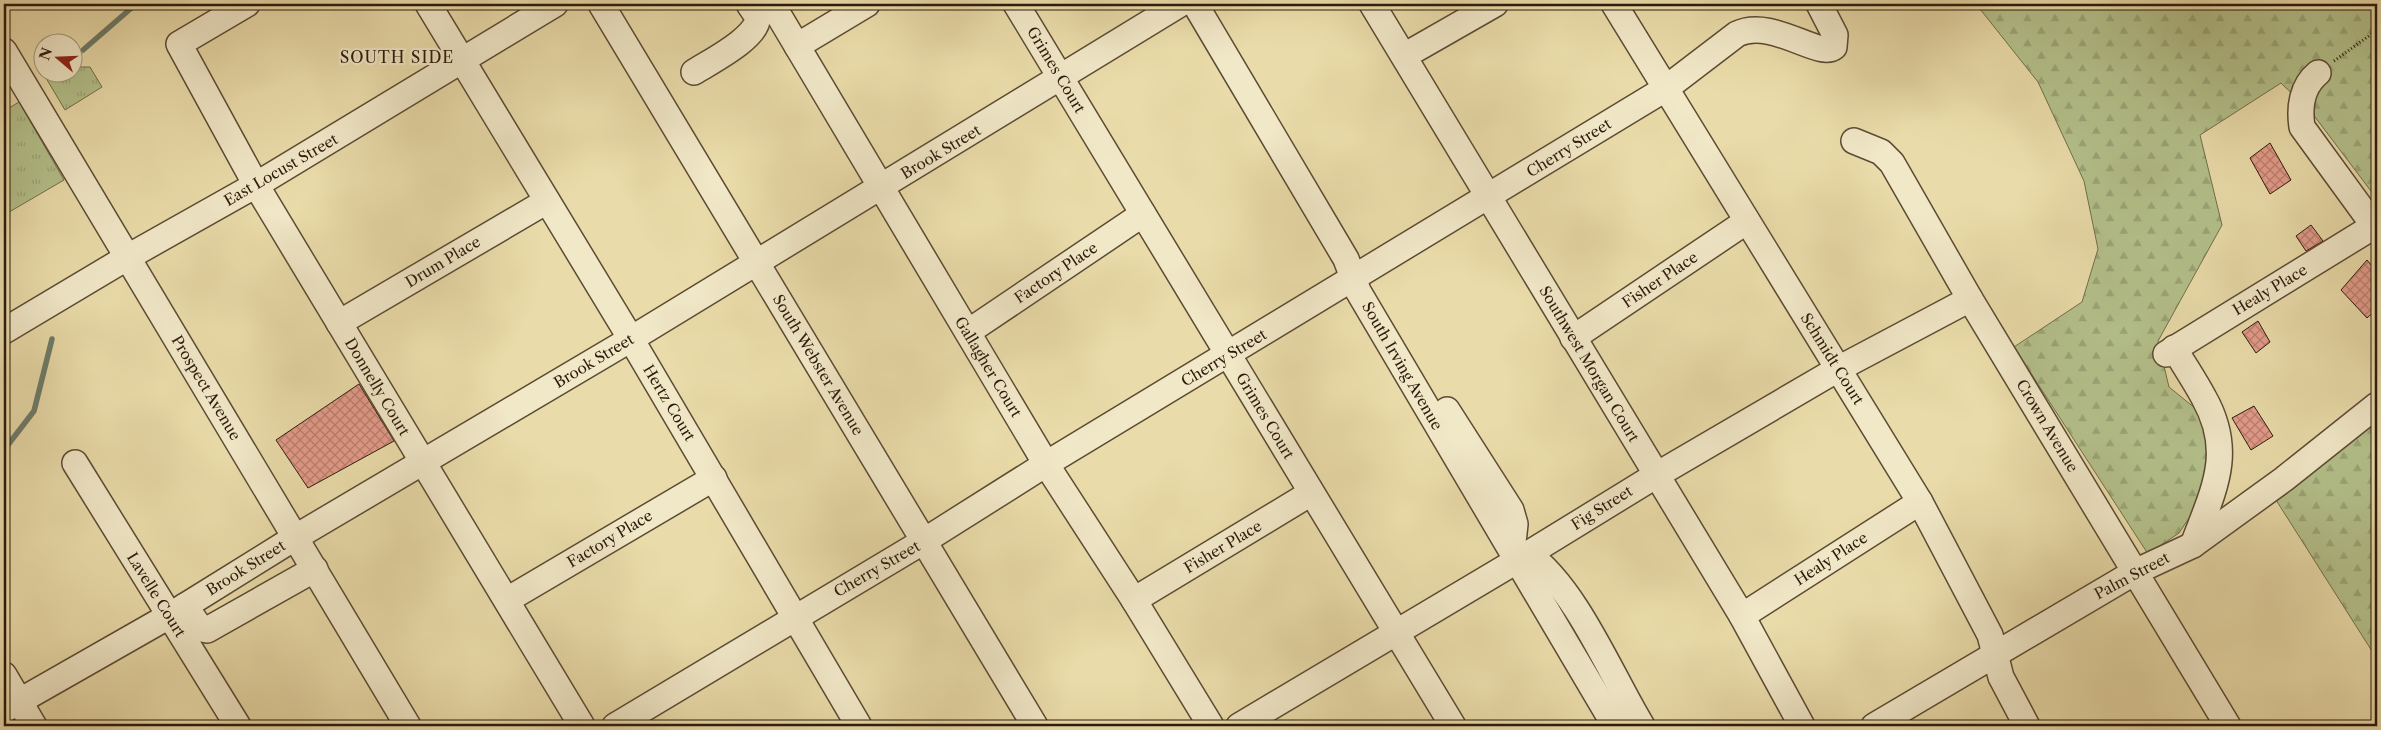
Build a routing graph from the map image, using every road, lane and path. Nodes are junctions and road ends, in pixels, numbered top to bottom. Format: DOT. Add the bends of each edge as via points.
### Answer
graph roads {
  1 [pos="247,4"];
  2 [pos="428,4"];
  3 [pos="555,4"];
  4 [pos="601,4"];
  5 [pos="749,4"];
  6 [pos="772,4"];
  7 [pos="867,4"];
  8 [pos="1016,4"];
  9 [pos="1180,4"];
  10 [pos="1195,4"];
  11 [pos="1372,4"];
  12 [pos="1495,4"];
  13 [pos="1614,4"];
  14 [pos="1819,4"];
  15 [pos="2377,30"];
  16 [pos="797,46"];
  17 [pos="4,50"];
  18 [pos="1404,56"];
  19 [pos="463,61"];
  20 [pos="694,72"];
  21 [pos="2318,73"];
  22 [pos="1060,78"];
  23 [pos="1665,89"];
  24 [pos="1854,141"];
  25 [pos="256,185"];
  26 [pos="882,188"];
  27 [pos="1490,197"];
  28 [pos="547,201"];
  29 [pos="1144,214"];
  30 [pos="1747,221"];
  31 [pos="2376,228"];
  32 [pos="128,256"];
  33 [pos="756,262"];
  34 [pos="1355,286"];
  35 [pos="1970,299"];
  36 [pos="339,324"];
  37 [pos="4,331"];
  38 [pos="968,332"];
  39 [pos="1573,338"];
  40 [pos="631,339"];
  41 [pos="1229,355"];
  42 [pos="1838,369"];
  43 [pos="2377,406"];
  44 [pos="423,463"];
  45 [pos="75,464"];
  46 [pos="1046,464"];
  47 [pos="1655,476"];
  48 [pos="714,478"];
  49 [pos="1311,493"];
  50 [pos="1920,502"];
  51 [pos="296,537"];
  52 [pos="924,541"];
  53 [pos="2193,545"];
  54 [pos="1519,556"];
  55 [pos="315,569"];
  56 [pos="2135,572"];
  57 [pos="507,600"];
  58 [pos="1134,600"];
  59 [pos="177,611"];
  60 [pos="1742,616"];
  61 [pos="795,617"];
  62 [pos="1396,632"];
  63 [pos="1996,653"];
  64 [pos="4,674"];
  65 [pos="12,705"];
  66 [pos="1616,714"];
  67 [pos="34,726"];
  68 [pos="238,726"];
  69 [pos="408,726"];
  70 [pos="582,726"];
  71 [pos="615,726"];
  72 [pos="859,726"];
  73 [pos="1035,726"];
  74 [pos="1211,726"];
  75 [pos="1239,726"];
  76 [pos="1453,726"];
  77 [pos="1642,726"];
  78 [pos="1802,726"];
  79 [pos="1874,726"];
  80 [pos="2027,726"];
  81 [pos="2228,726"];
  1 -- 25 [label="street, Donnelly Court" via="179,44"];
  2 -- 19 [label="street, Hertz Court"];
  3 -- 19 [label="street, East Locust Street"];
  4 -- 33 [label="street, South Webster Avenue"];
  5 -- 20 [label="street" via="757,18 756,26 746,39"];
  6 -- 16 [label="street, Gallagher Court"];
  7 -- 16 [label="street"];
  8 -- 22 [label="street, Grimes Court"];
  9 -- 22 [label="street, Brook Street"];
  10 -- 34 [label="street, South Irving Avenue" via="1346,259"];
  11 -- 18 [label="street, Southwest Morgan Court"];
  12 -- 18 [label="street"];
  13 -- 23 [label="street, Schmidt Court"];
  14 -- 23 [label="street, Cherry Street" via="1835,34 1831,50 1819,50 1768,30 1746,30"];
  15 -- 21 [label="path"];
  16 -- 26 [label="street, Gallagher Court"];
  17 -- 32 [label="street, Prospect Avenue"];
  18 -- 27 [label="street, Southwest Morgan Court"];
  19 -- 25 [label="street, East Locust Street"];
  19 -- 28 [label="street, Hertz Court"];
  21 -- 31 [label="street" via="2303,96 2300,109 2302,126"];
  22 -- 26 [label="street, Brook Street"];
  22 -- 29 [label="street, Grimes Court"];
  23 -- 27 [label="street, Cherry Street"];
  23 -- 30 [label="street, Schmidt Court"];
  24 -- 35 [label="street, Crown Avenue" via="1881,152 1892,163"];
  25 -- 32 [label="street, East Locust Street"];
  25 -- 36 [label="street, Donnelly Court"];
  26 -- 33 [label="street, Brook Street"];
  26 -- 38 [label="street, Gallagher Court"];
  27 -- 34 [label="street, Cherry Street"];
  27 -- 39 [label="street, Southwest Morgan Court"];
  28 -- 36 [label="street, Drum Place"];
  28 -- 40 [label="street, Hertz Court"];
  29 -- 38 [label="street, Factory Place"];
  29 -- 41 [label="street, Grimes Court"];
  30 -- 39 [label="street, Fisher Place"];
  30 -- 42 [label="street, Schmidt Court"];
  31 -- 53 [label="street, Healy Place" via="2170,351 2204,398 2220,439 2220,468 2215,488"];
  32 -- 37 [label="street, East Locust Street"];
  32 -- 51 [label="street, Prospect Avenue"];
  33 -- 40 [label="street, Brook Street"];
  33 -- 52 [label="street, South Webster Avenue"];
  34 -- 41 [label="street, Cherry Street"];
  34 -- 54 [label="street, South Irving Avenue"];
  35 -- 42 [label="street, Fig Street"];
  35 -- 56 [label="street, Crown Avenue"];
  36 -- 44 [label="street, Donnelly Court"];
  38 -- 46 [label="street, Gallagher Court"];
  39 -- 47 [label="street, Southwest Morgan Court"];
  40 -- 44 [label="street, Brook Street"];
  40 -- 48 [label="street, Hertz Court"];
  41 -- 46 [label="street, Cherry Street"];
  41 -- 49 [label="street, Grimes Court"];
  42 -- 47 [label="street, Fig Street"];
  42 -- 50 [label="street, Schmidt Court"];
  43 -- 53 [label="street, Palm Street"];
  44 -- 51 [label="street, Brook Street"];
  44 -- 57 [label="street, Donnelly Court"];
  45 -- 59 [label="street, Lavelle Court"];
  46 -- 52 [label="street, Cherry Street"];
  46 -- 58 [label="street, Gallagher Court"];
  47 -- 54 [label="street, Fig Street"];
  47 -- 60 [label="street, Southwest Morgan Court"];
  48 -- 57 [label="street, Factory Place"];
  48 -- 61 [label="street, Hertz Court"];
  49 -- 58 [label="street, Fisher Place"];
  49 -- 62 [label="street, Grimes Court"];
  50 -- 60 [label="street, Healy Place"];
  50 -- 63 [label="street, Schmidt Court" via="1990,635"];
  51 -- 55 [label="street, Prospect Avenue"];
  51 -- 59 [label="street, Brook Street"];
  52 -- 61 [label="street, Cherry Street"];
  52 -- 73 [label="street, South Webster Avenue"];
  53 -- 56 [label="street, Palm Street"];
  54 -- 62 [label="street, Fig Street"];
  54 -- 66 [label="street, South Irving Avenue"];
  55 -- 59 [label="street" via="207,630"];
  55 -- 69 [label="street, Prospect Avenue"];
  56 -- 63 [label="street, Palm Street"];
  56 -- 81 [label="street, Crown Avenue"];
  57 -- 70 [label="street, Donnelly Court"];
  58 -- 74 [label="street, Gallagher Court"];
  59 -- 65 [label="street, Brook Street"];
  59 -- 68 [label="street, Lavelle Court"];
  60 -- 78 [label="street, Southwest Morgan Court"];
  61 -- 71 [label="street, Cherry Street"];
  61 -- 72 [label="street, Hertz Court"];
  62 -- 75 [label="street, Fig Street"];
  62 -- 76 [label="street, Grimes Court"];
  63 -- 79 [label="street, Palm Street"];
  63 -- 80 [label="street, Schmidt Court" via="2002,677"];
  64 -- 65 [label="street"];
  65 -- 67 [label="street"];
  66 -- 77 [label="street, South Irving Avenue"];
}
